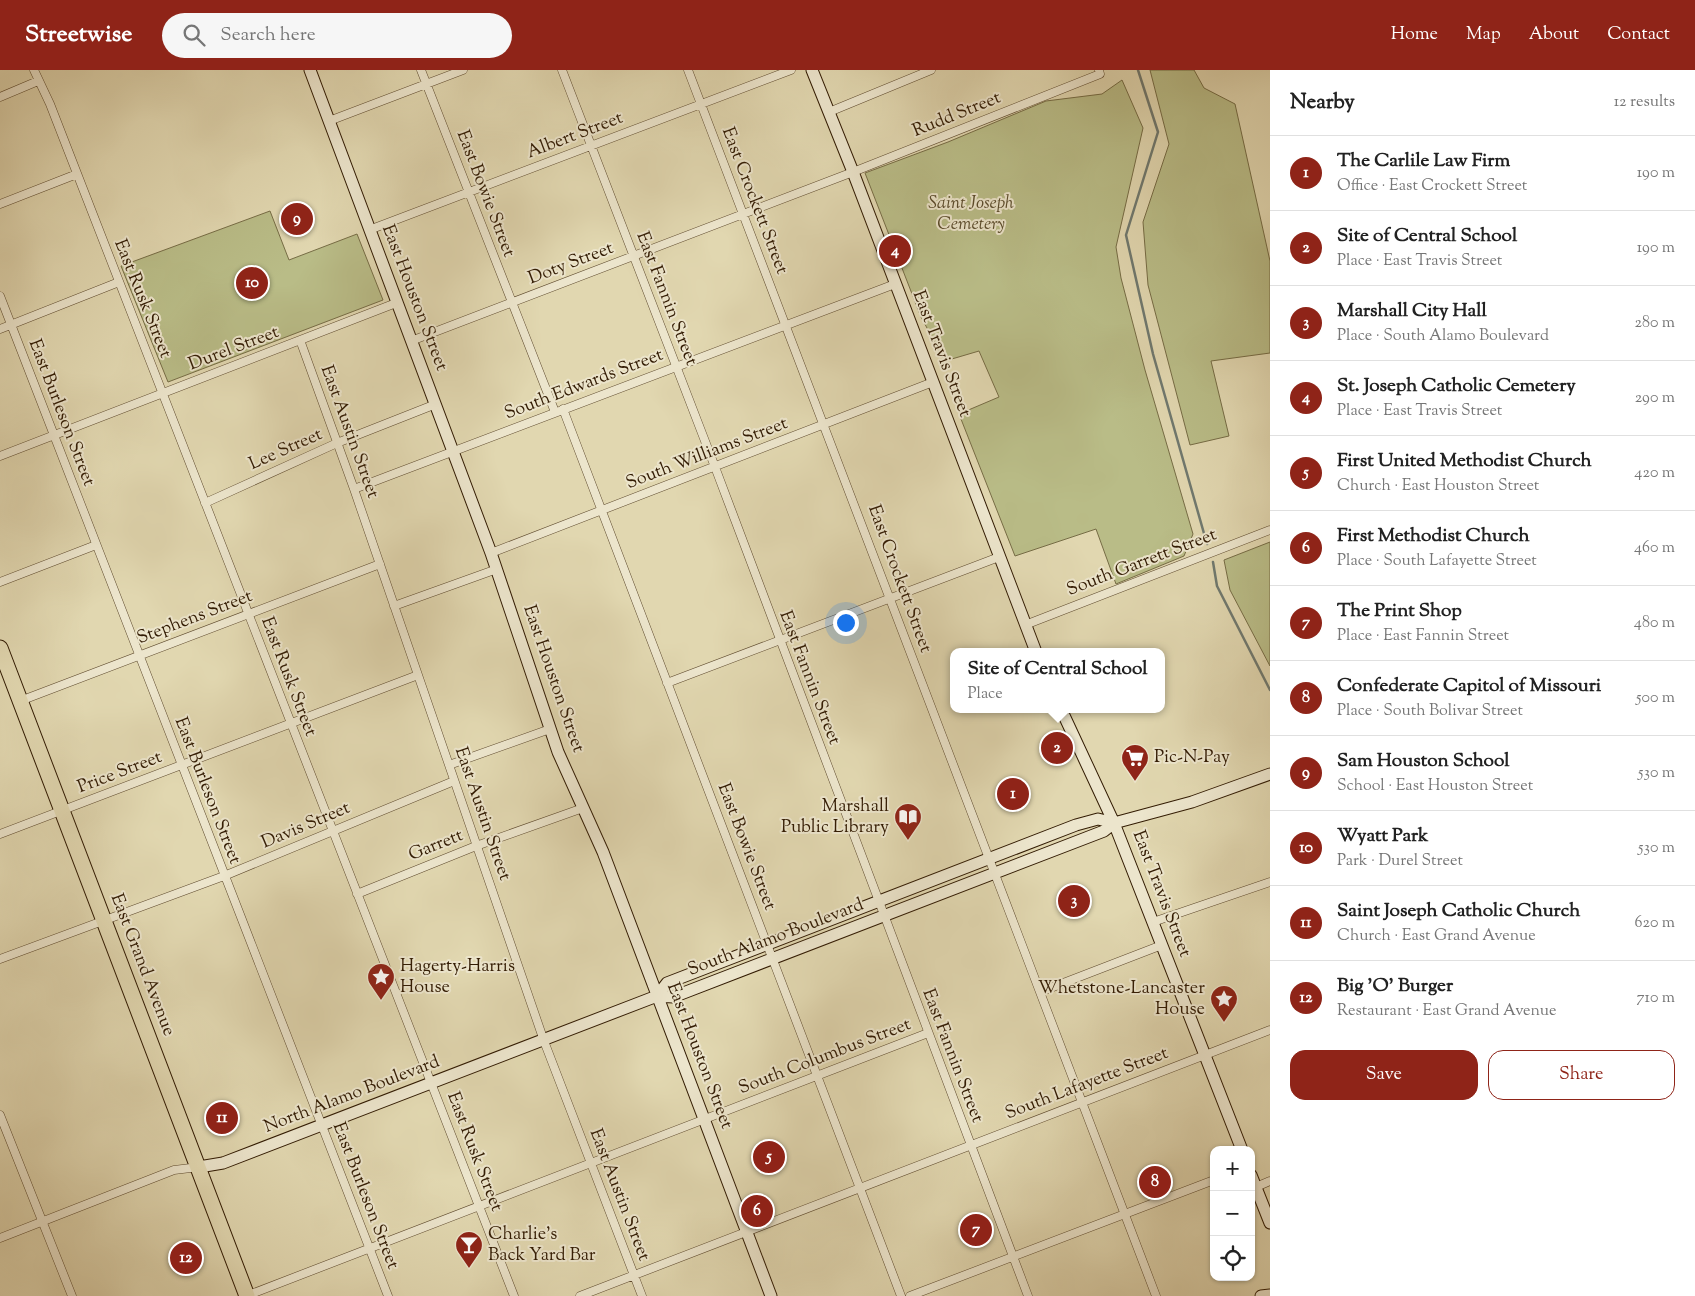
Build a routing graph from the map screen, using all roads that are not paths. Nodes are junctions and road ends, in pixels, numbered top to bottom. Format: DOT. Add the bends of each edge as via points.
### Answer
graph roads {
  1 [pos="34,70"];
  2 [pos="310,70"];
  3 [pos="421,70"];
  4 [pos="463,70"];
  5 [pos="562,70"];
  6 [pos="688,70"];
  7 [pos="791,70"];
  8 [pos="812,70"];
  9 [pos="931,70"];
  10 [pos="1100,72"];
  11 [pos="38,82"];
  12 [pos="426,84"];
  13 [pos="0,97"];
  14 [pos="701,104"];
  15 [pos="829,112"];
  16 [pos="329,121"];
  17 [pos="591,146"];
  18 [pos="853,172"];
  19 [pos="77,174"];
  20 [pos="468,193"];
  21 [pos="0,204"];
  22 [pos="743,214"];
  23 [pos="369,230"];
  24 [pos="634,256"];
  25 [pos="119,282"];
  26 [pos="895,284"];
  27 [pos="0,296"];
  28 [pos="396,303"];
  29 [pos="511,303"];
  30 [pos="11,325"];
  31 [pos="786,325"];
  32 [pos="0,329"];
  33 [pos="300,340"];
  34 [pos="412,341"];
  35 [pos="676,366"];
  36 [pos="933,382"];
  37 [pos="163,392"];
  38 [pos="436,404"];
  39 [pos="559,411"];
  40 [pos="825,424"];
  41 [pos="53,435"];
  42 [pos="337,443"];
  43 [pos="453,451"];
  44 [pos="0,456"];
  45 [pos="715,467"];
  46 [pos="354,489"];
  47 [pos="205,503"];
  48 [pos="602,510"];
  49 [pos="1270,530"];
  50 [pos="96,545"];
  51 [pos="491,553"];
  52 [pos="999,557"];
  53 [pos="380,564"];
  54 [pos="496,569"];
  55 [pos="0,582"];
  56 [pos="890,598"];
  57 [pos="394,606"];
  58 [pos="248,614"];
  59 [pos="1025,625"];
  60 [pos="779,640"];
  61 [pos="0,648"];
  62 [pos="1034,648"];
  63 [pos="139,656"];
  64 [pos="418,675"];
  65 [pos="667,683"];
  66 [pos="20,701"];
  67 [pos="1063,713"];
  68 [pos="290,725"];
  69 [pos="550,729"];
  70 [pos="449,765"];
  71 [pos="180,766"];
  72 [pos="1270,774"];
  73 [pos="454,781"];
  74 [pos="583,808"];
  75 [pos="63,811"];
  76 [pos="1114,823"];
  77 [pos="333,832"];
  78 [pos="0,834"];
  79 [pos="476,846"];
  80 [pos="989,859"];
  81 [pos="995,874"];
  82 [pos="224,876"];
  83 [pos="1270,882"];
  84 [pos="357,894"];
  85 [pos="877,901"];
  86 [pos="883,916"];
  87 [pos="105,920"];
  88 [pos="1153,922"];
  89 [pos="767,944"];
  90 [pos="1162,945"];
  91 [pos="772,958"];
  92 [pos="0,959"];
  93 [pos="1040,992"];
  94 [pos="657,996"];
  95 [pos="1270,1030"];
  96 [pos="928,1033"];
  97 [pos="544,1041"];
  98 [pos="1205,1055"];
  99 [pos="817,1076"];
  100 [pos="432,1083"];
  101 [pos="1082,1102"];
  102 [pos="0,1115"];
  103 [pos="705,1121"];
  104 [pos="322,1125"];
  105 [pos="970,1145"];
  106 [pos="1240,1146"];
  107 [pos="591,1164"];
  108 [pos="199,1167"];
  109 [pos="1270,1181"];
  110 [pos="1210,1182"];
  111 [pos="860,1187"];
  112 [pos="1256,1187"];
  113 [pos="479,1207"];
  114 [pos="1124,1214"];
  115 [pos="42,1221"];
  116 [pos="1270,1223"];
  117 [pos="746,1231"];
  118 [pos="0,1238"];
  119 [pos="370,1249"];
  120 [pos="1013,1257"];
  121 [pos="634,1275"];
  122 [pos="1270,1295"];
  123 [pos="72,1296"];
  124 [pos="247,1296"];
  125 [pos="388,1296"];
  126 [pos="514,1296"];
  127 [pos="580,1296"];
  128 [pos="642,1296"];
  129 [pos="772,1296"];
  130 [pos="901,1296"];
  131 [pos="910,1296"];
  132 [pos="1028,1296"];
  133 [pos="1156,1296"];
  134 [pos="1261,1296"];
  1 -- 11 [label="street, East Rusk Street"];
  2 -- 16 [label="street, East Houston Street"];
  3 -- 12 [label="street, East Bowie Street"];
  4 -- 12 [label="street"];
  5 -- 17 [label="street, East Fannin Street"];
  6 -- 14 [label="street, East Crockett Street"];
  7 -- 14 [label="street, Albert Street"];
  8 -- 15 [label="street, East Travis Street"];
  9 -- 15 [label="street"];
  10 -- 18 [label="street, Rudd Street"];
  11 -- 13 [label="street"];
  11 -- 19 [label="street, East Rusk Street"];
  12 -- 16 [label="street"];
  12 -- 20 [label="street, East Bowie Street"];
  14 -- 17 [label="street, Albert Street"];
  14 -- 22 [label="street, East Crockett Street"];
  15 -- 18 [label="street, East Travis Street"];
  16 -- 23 [label="street, East Houston Street"];
  17 -- 20 [label="street, Albert Street"];
  17 -- 24 [label="street, East Fannin Street"];
  18 -- 22 [label="street, Doty Street"];
  18 -- 26 [label="street, East Travis Street"];
  19 -- 21 [label="street"];
  19 -- 25 [label="street, East Rusk Street"];
  20 -- 23 [label="street, Albert Street"];
  20 -- 29 [label="street, East Bowie Street"];
  22 -- 24 [label="street, Doty Street"];
  22 -- 31 [label="street, East Crockett Street"];
  23 -- 28 [label="street, East Houston Street"];
  24 -- 29 [label="street, Doty Street"];
  24 -- 35 [label="street, East Fannin Street"];
  25 -- 30 [label="street"];
  25 -- 37 [label="street, East Rusk Street"];
  26 -- 31 [label="street, South Edwards Street"];
  26 -- 36 [label="street, East Travis Street"];
  27 -- 30 [label="street, East Burleson Street"];
  28 -- 33 [label="street, Durel Street"];
  28 -- 34 [label="street, East Houston Street"];
  29 -- 34 [label="street, Doty Street"];
  29 -- 39 [label="street, East Bowie Street"];
  30 -- 32 [label="street"];
  30 -- 41 [label="street, East Burleson Street"];
  31 -- 35 [label="street, South Edwards Street"];
  31 -- 40 [label="street, East Crockett Street"];
  33 -- 37 [label="street, Durel Street"];
  33 -- 42 [label="street, East Austin Street"];
  34 -- 38 [label="street, East Houston Street"];
  35 -- 39 [label="street, South Edwards Street"];
  35 -- 45 [label="street, East Fannin Street"];
  36 -- 40 [label="street, South Williams Street"];
  36 -- 52 [label="street, East Travis Street"];
  37 -- 41 [label="street, Durel Street"];
  37 -- 47 [label="street, East Rusk Street"];
  38 -- 42 [label="street, Lee Street"];
  38 -- 43 [label="street, East Houston Street"];
  39 -- 43 [label="street, South Edwards Street"];
  39 -- 48 [label="street, East Bowie Street"];
  40 -- 45 [label="street, South Williams Street"];
  40 -- 56 [label="street, East Crockett Street"];
  41 -- 44 [label="street, Durel Street"];
  41 -- 50 [label="street, East Burleson Street"];
  42 -- 46 [label="street, East Austin Street"];
  42 -- 47 [label="street, Lee Street"];
  43 -- 46 [label="street, South Edwards Street"];
  43 -- 51 [label="street, East Houston Street"];
  45 -- 48 [label="street, South Williams Street"];
  45 -- 60 [label="street, East Fannin Street"];
  46 -- 53 [label="street, East Austin Street"];
  47 -- 58 [label="street, East Rusk Street"];
  48 -- 51 [label="street, South Williams Street"];
  48 -- 65 [label="street, East Bowie Street"];
  49 -- 59 [label="street, South Garrett Street"];
  50 -- 55 [label="street"];
  50 -- 63 [label="street, East Burleson Street"];
  51 -- 54 [label="street, East Houston Street"];
  52 -- 56 [label="street"];
  52 -- 59 [label="street, East Travis Street"];
  53 -- 57 [label="street, East Austin Street"];
  53 -- 58 [label="street, Stephens Street"];
  54 -- 57 [label="street"];
  54 -- 69 [label="street, East Houston Street"];
  56 -- 60 [label="street"];
  56 -- 80 [label="street, East Crockett Street"];
  57 -- 64 [label="street, East Austin Street"];
  58 -- 63 [label="street, Stephens Street"];
  58 -- 68 [label="street, East Rusk Street"];
  59 -- 62 [label="street, East Travis Street"];
  60 -- 65 [label="street"];
  60 -- 85 [label="street, East Fannin Street"];
  61 -- 66 [label="highway, East Grand Avenue"];
  63 -- 66 [label="street, Stephens Street"];
  63 -- 71 [label="street, East Burleson Street"];
  64 -- 68 [label="street, Price Street"];
  64 -- 70 [label="street, East Austin Street"];
  65 -- 89 [label="street, East Bowie Street"];
  66 -- 75 [label="highway, East Grand Avenue"];
  67 -- 76 [label="street, East Travis Street"];
  68 -- 71 [label="street, Price Street"];
  68 -- 77 [label="street, East Rusk Street"];
  69 -- 70 [label="street"];
  69 -- 74 [label="street, East Houston Street"];
  70 -- 73 [label="street, East Austin Street"];
  71 -- 75 [label="street, Price Street"];
  71 -- 82 [label="street, East Burleson Street"];
  72 -- 76 [label="street, South Alamo Boulevard" via="1192,802"];
  73 -- 77 [label="street, Davis Street"];
  73 -- 79 [label="street, East Austin Street"];
  74 -- 79 [label="street, Garrett"];
  74 -- 94 [label="street, East Houston Street"];
  75 -- 78 [label="street, Price Street"];
  75 -- 87 [label="highway, East Grand Avenue"];
  76 -- 80 [label="street, South Alamo Boulevard" via="1098,819"];
  76 -- 81 [label="street, South Alamo Boulevard" via="1104,831"];
  76 -- 88 [label="street, East Travis Street"];
  77 -- 82 [label="street, Davis Street"];
  77 -- 84 [label="street, East Rusk Street"];
  79 -- 84 [label="street, Garrett"];
  79 -- 97 [label="street, East Austin Street"];
  80 -- 81 [label="street, East Crockett Street"];
  80 -- 85 [label="street, South Alamo Boulevard"];
  81 -- 86 [label="street, South Alamo Boulevard"];
  81 -- 93 [label="street, East Crockett Street"];
  82 -- 87 [label="street, Davis Street"];
  82 -- 104 [label="street, East Burleson Street"];
  83 -- 88 [label="street"];
  84 -- 100 [label="street, East Rusk Street"];
  85 -- 86 [label="street, East Fannin Street"];
  85 -- 89 [label="street, South Alamo Boulevard"];
  86 -- 91 [label="street, South Alamo Boulevard"];
  86 -- 96 [label="street, East Fannin Street"];
  87 -- 92 [label="street, Davis Street"];
  87 -- 108 [label="highway, East Grand Avenue"];
  88 -- 90 [label="street, East Travis Street"];
  89 -- 91 [label="street, East Bowie Street"];
  89 -- 94 [label="street, South Alamo Boulevard" via="667,983"];
  90 -- 93 [label="street"];
  90 -- 98 [label="street, East Travis Street"];
  91 -- 94 [label="street, South Alamo Boulevard" via="673,997"];
  91 -- 99 [label="street, East Bowie Street"];
  93 -- 101 [label="street, East Crockett Street"];
  94 -- 97 [label="street, North Alamo Boulevard"];
  94 -- 103 [label="street, East Houston Street"];
  95 -- 98 [label="street, South Lafayette Street"];
  96 -- 99 [label="street, South Columbus Street"];
  96 -- 105 [label="street, East Fannin Street"];
  97 -- 100 [label="street, North Alamo Boulevard"];
  97 -- 107 [label="street, East Austin Street"];
  98 -- 101 [label="street, South Lafayette Street"];
  98 -- 106 [label="street, East Travis Street"];
  99 -- 103 [label="street, South Columbus Street"];
  99 -- 111 [label="street, East Bowie Street"];
  100 -- 104 [label="street, North Alamo Boulevard"];
  100 -- 113 [label="street, East Rusk Street"];
  101 -- 105 [label="street, South Lafayette Street"];
  101 -- 114 [label="street, East Crockett Street"];
  102 -- 115 [label="street"];
  103 -- 107 [label="street, South Columbus Street"];
  103 -- 117 [label="street, East Houston Street"];
  104 -- 108 [label="street, North Alamo Boulevard" via="223,1163"];
  104 -- 119 [label="street, East Burleson Street"];
  105 -- 111 [label="street, South Lafayette Street"];
  105 -- 120 [label="street, East Fannin Street"];
  107 -- 113 [label="street, South Columbus Street"];
  107 -- 121 [label="street, East Austin Street"];
  108 -- 115 [label="street, North Alamo Boulevard" via="174,1170"];
  108 -- 124 [label="highway, East Grand Avenue"];
  109 -- 112 [label="street"];
  110 -- 114 [label="street"];
  111 -- 117 [label="street, South Lafayette Street"];
  111 -- 130 [label="street, East Bowie Street"];
  112 -- 116 [label="street"];
  113 -- 119 [label="street, South Columbus Street"];
  113 -- 126 [label="street, East Rusk Street"];
  114 -- 120 [label="street"];
  114 -- 133 [label="street, East Crockett Street"];
  115 -- 118 [label="street, North Alamo Boulevard"];
  115 -- 123 [label="street"];
  117 -- 121 [label="street, South Lafayette Street"];
  117 -- 129 [label="street, East Houston Street"];
  119 -- 124 [label="street, South Columbus Street"];
  119 -- 125 [label="street, East Burleson Street"];
  120 -- 131 [label="street"];
  120 -- 132 [label="street, East Fannin Street"];
  121 -- 127 [label="street, South Lafayette Street"];
  121 -- 128 [label="street, East Austin Street"];
  122 -- 134 [label="street"];
}
